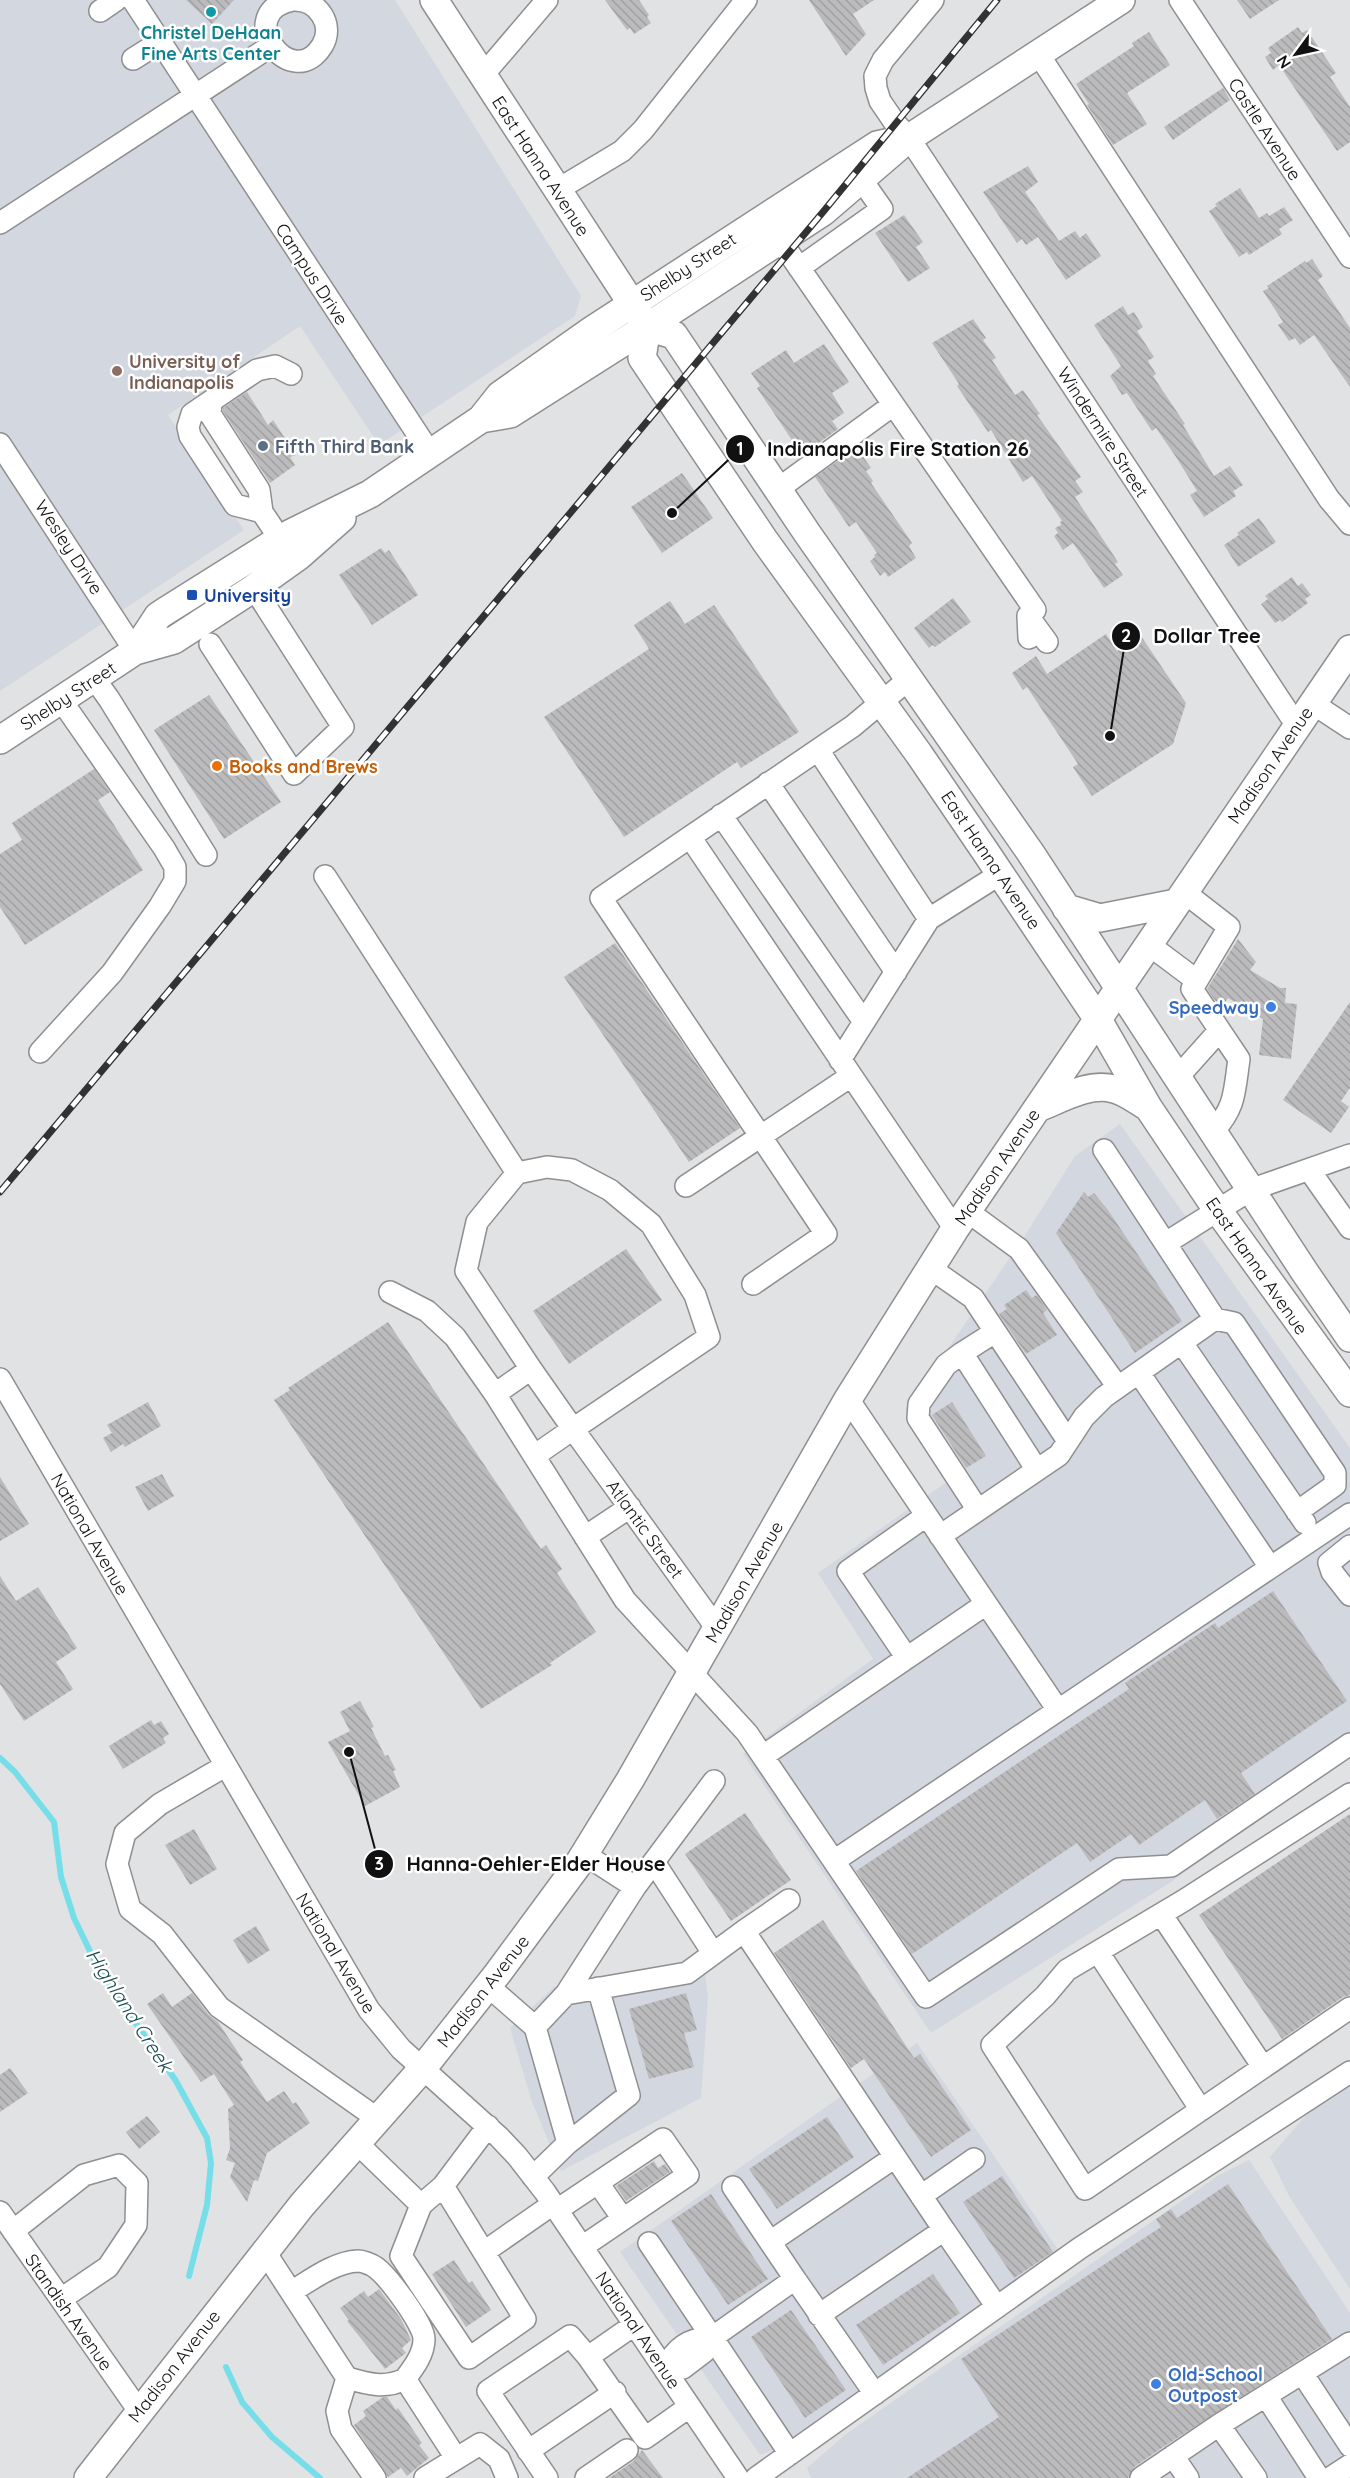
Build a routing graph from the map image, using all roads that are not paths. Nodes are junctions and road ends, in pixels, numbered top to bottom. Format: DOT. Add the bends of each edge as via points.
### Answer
graph roads {
  1 [pos="133,0"];
  2 [pos="294,0"];
  3 [pos="547,0"];
  4 [pos="746,0"];
  5 [pos="933,0"];
  6 [pos="1122,0"];
  7 [pos="1180,0"];
  8 [pos="436,1"];
  9 [pos="160,42"];
  10 [pos="271,46"];
  11 [pos="1039,55"];
  12 [pos="133,59"];
  13 [pos="483,75"];
  14 [pos="195,95"];
  15 [pos="909,138"];
  16 [pos="861,179"];
  17 [pos="557,190"];
  18 [pos="0,223"];
  19 [pos="780,240"];
  20 [pos="1350,257"];
  21 [pos="799,268"];
  22 [pos="632,304"];
  23 [pos="647,327"];
  24 [pos="291,374"];
  25 [pos="893,405"];
  26 [pos="481,419"];
  27 [pos="0,444"];
  28 [pos="430,453"];
  29 [pos="778,489"];
  30 [pos="370,494"];
  31 [pos="1350,524"];
  32 [pos="280,539"];
  33 [pos="254,588"];
  34 [pos="1038,640"];
  35 [pos="210,644"];
  36 [pos="1350,649"];
  37 [pos="135,651"];
  38 [pos="94,678"];
  39 [pos="909,678"];
  40 [pos="61,700"];
  41 [pos="880,701"];
  42 [pos="1312,703"];
  43 [pos="1297,726"];
  44 [pos="1350,728"];
  45 [pos="0,740"];
  46 [pos="818,750"];
  47 [pos="768,783"];
  48 [pos="722,815"];
  49 [pos="690,837"];
  50 [pos="206,855"];
  51 [pos="1000,874"];
  52 [pos="325,876"];
  53 [pos="1180,898"];
  54 [pos="1066,908"];
  55 [pos="929,919"];
  56 [pos="1148,944"];
  57 [pos="896,972"];
  58 [pos="1196,980"];
  59 [pos="1118,988"];
  60 [pos="1097,1018"];
  61 [pos="864,1022"];
  62 [pos="1219,1031"];
  63 [pos="40,1052"];
  64 [pos="846,1068"];
  65 [pos="1177,1078"];
  66 [pos="1148,1107"];
  67 [pos="1038,1108"];
  68 [pos="1213,1132"];
  69 [pos="761,1136"];
  70 [pos="1104,1150"];
  71 [pos="1350,1155"];
  72 [pos="1310,1171"];
  73 [pos="518,1173"];
  74 [pos="687,1186"];
  75 [pos="1250,1190"];
  76 [pos="1218,1211"];
  77 [pos="961,1220"];
  78 [pos="1349,1226"];
  79 [pos="1166,1243"];
  80 [pos="930,1268"];
  81 [pos="753,1284"];
  82 [pos="390,1292"];
  83 [pos="1215,1319"];
  84 [pos="995,1332"];
  85 [pos="1350,1338"];
  86 [pos="1182,1342"];
  87 [pos="962,1353"];
  88 [pos="531,1369"];
  89 [pos="1139,1373"];
  90 [pos="0,1380"];
  91 [pos="1118,1387"];
  92 [pos="1350,1393"];
  93 [pos="495,1394"];
  94 [pos="848,1399"];
  95 [pos="573,1429"];
  96 [pos="1068,1442"];
  97 [pos="534,1456"];
  98 [pos="1037,1470"];
  99 [pos="630,1507"];
  100 [pos="978,1510"];
  101 [pos="1297,1512"];
  102 [pos="1350,1514"];
  103 [pos="926,1516"];
  104 [pos="940,1536"];
  105 [pos="585,1537"];
  106 [pos="1314,1538"];
  107 [pos="1350,1546"];
  108 [pos="1270,1568"];
  109 [pos="1350,1595"];
  110 [pos="986,1604"];
  111 [pos="718,1630"];
  112 [pos="907,1658"];
  113 [pos="693,1672"];
  114 [pos="1058,1710"];
  115 [pos="1350,1744"];
  116 [pos="763,1756"];
  117 [pos="225,1766"];
  118 [pos="714,1781"];
  119 [pos="1350,1794"];
  120 [pos="584,1854"];
  121 [pos="834,1861"];
  122 [pos="654,1862"];
  123 [pos="635,1887"];
  124 [pos="789,1900"];
  125 [pos="1161,1914"];
  126 [pos="744,1931"];
  127 [pos="1098,1952"];
  128 [pos="713,1953"];
  129 [pos="488,1986"];
  130 [pos="598,1988"];
  131 [pos="566,1994"];
  132 [pos="1350,2008"];
  133 [pos="535,2027"];
  134 [pos="1263,2067"];
  135 [pos="423,2068"];
  136 [pos="1350,2072"];
  137 [pos="1200,2110"];
  138 [pos="378,2119"];
  139 [pos="488,2126"];
  140 [pos="357,2143"];
  141 [pos="568,2143"];
  142 [pos="895,2157"];
  143 [pos="974,2159"];
  144 [pos="534,2177"];
  145 [pos="598,2183"];
  146 [pos="443,2186"];
  147 [pos="733,2187"];
  148 [pos="921,2196"];
  149 [pos="421,2205"];
  150 [pos="555,2207"];
  151 [pos="0,2212"];
  152 [pos="622,2219"];
  153 [pos="944,2230"];
  154 [pos="13,2231"];
  155 [pos="770,2242"];
  156 [pos="649,2243"];
  157 [pos="582,2247"];
  158 [pos="265,2252"];
  159 [pos="484,2252"];
  160 [pos="795,2279"];
  161 [pos="291,2292"];
  162 [pos="61,2299"];
  163 [pos="997,2307"];
  164 [pos="819,2315"];
  165 [pos="634,2325"];
  166 [pos="713,2337"];
  167 [pos="1350,2343"];
  168 [pos="588,2357"];
  169 [pos="665,2370"];
  170 [pos="1302,2373"];
  171 [pos="347,2378"];
  172 [pos="405,2379"];
  173 [pos="615,2392"];
  174 [pos="875,2394"];
  175 [pos="1266,2396"];
  176 [pos="689,2408"];
  177 [pos="139,2410"];
  178 [pos="1219,2425"];
  179 [pos="638,2443"];
  180 [pos="1350,2446"];
  181 [pos="528,2451"];
  182 [pos="790,2454"];
  183 [pos="1173,2456"];
  184 [pos="456,2458"];
  185 [pos="1350,2465"];
  186 [pos="88,2478"];
  187 [pos="375,2478"];
  188 [pos="425,2478"];
  189 [pos="507,2478"];
  190 [pos="547,2478"];
  191 [pos="586,2478"];
  192 [pos="738,2478"];
  193 [pos="756,2478"];
  194 [pos="1141,2478"];
  195 [pos="1188,2478"];
  196 [pos="1256,2478"];
  197 [pos="1319,2478"];
  198 [pos="1329,2478"];
  1 -- 9 [label="street, Campus Drive"];
  2 -- 10 [label="street" via="278,6 268,19"];
  2 -- 10 [label="street" via="310,3 322,14 326,30 322,46 310,57 293,60"];
  3 -- 13 [label="street"];
  4 -- 17 [label="street" via="643,130 622,151"];
  5 -- 15 [label="street, Windermire Street" via="883,60 875,76 880,100"];
  6 -- 11 [label="main road, Shelby Street"];
  7 -- 20 [label="street, Castle Avenue"];
  8 -- 13 [label="main road, East Hanna Avenue"];
  9 -- 12 [label="street"];
  9 -- 14 [label="street, Campus Drive"];
  10 -- 14 [label="street"];
  11 -- 15 [label="main road, Shelby Street"];
  11 -- 31 [label="street" via="1329,499"];
  13 -- 17 [label="main road, East Hanna Avenue"];
  14 -- 18 [label="street"];
  14 -- 28 [label="street, Campus Drive"];
  15 -- 16 [label="main road, Shelby Street"];
  15 -- 22 [label="main road, Shelby Street" via="877,145"];
  15 -- 43 [label="street, Windermire Street"];
  16 -- 19 [label="main road, Shelby Street" via="823,212"];
  16 -- 21 [label="street" via="882,209"];
  17 -- 22 [label="main road, East Hanna Avenue"];
  19 -- 21 [label="street"];
  19 -- 23 [label="main road, Shelby Street"];
  21 -- 25 [label="street"];
  22 -- 23 [label="main road, East Hanna Avenue"];
  22 -- 26 [label="main road, Shelby Street" via="500,395"];
  23 -- 26 [label="main road, Shelby Street" via="510,414"];
  23 -- 29 [label="main road, East Hanna Avenue" via="674,335"];
  23 -- 41 [label="main road, East Hanna Avenue" via="642,358 761,536"];
  24 -- 32 [label="street" via="275,366 257,370 205,405 211,403 210,414 259,489 262,512"];
  25 -- 29 [label="street"];
  25 -- 34 [label="street" via="1035,610 1028,616"];
  26 -- 28 [label="main road, Shelby Street"];
  27 -- 37 [label="street, Wesley Drive"];
  28 -- 30 [label="main road, Shelby Street"];
  29 -- 39 [label="main road, East Hanna Avenue"];
  30 -- 32 [label="main road, Shelby Street"];
  30 -- 33 [label="main road, Shelby Street" via="299,556"];
  32 -- 37 [label="main road, Shelby Street" via="158,616"];
  33 -- 35 [label="street" via="344,727 294,774"];
  33 -- 37 [label="main road, Shelby Street" via="174,640"];
  36 -- 42 [label="main road, Madison Avenue"];
  37 -- 38 [label="main road, Shelby Street"];
  38 -- 40 [label="main road, Shelby Street"];
  38 -- 50 [label="street"];
  39 -- 41 [label="street"];
  39 -- 54 [label="main road, East Hanna Avenue"];
  40 -- 45 [label="main road, Shelby Street"];
  40 -- 63 [label="street" via="164,848 175,867 175,881 112,973"];
  41 -- 46 [label="street"];
  41 -- 51 [label="main road, East Hanna Avenue"];
  42 -- 43 [label="main road, Madison Avenue"];
  42 -- 44 [label="street"];
  43 -- 53 [label="main road, Madison Avenue"];
  46 -- 47 [label="street"];
  46 -- 55 [label="street"];
  47 -- 48 [label="street"];
  47 -- 57 [label="street"];
  48 -- 49 [label="street"];
  48 -- 61 [label="street"];
  49 -- 64 [label="street"];
  49 -- 69 [label="street" via="601,898"];
  51 -- 55 [label="street"];
  51 -- 60 [label="main road, East Hanna Avenue"];
  52 -- 73 [label="street"];
  53 -- 54 [label="main road" via="1100,918"];
  53 -- 56 [label="main road, Madison Avenue"];
  53 -- 58 [label="street" via="1229,927"];
  54 -- 59 [label="main road, East Hanna Avenue"];
  55 -- 57 [label="street"];
  56 -- 58 [label="street"];
  56 -- 59 [label="main road, Madison Avenue"];
  57 -- 61 [label="street"];
  58 -- 62 [label="street" via="1193,994"];
  59 -- 60 [label="main road, Madison Avenue"];
  59 -- 65 [label="main road, East Hanna Avenue"];
  60 -- 66 [label="main road, East Hanna Avenue"];
  60 -- 67 [label="main road, Madison Avenue"];
  61 -- 64 [label="street"];
  62 -- 65 [label="street"];
  62 -- 68 [label="street" via="1239,1059 1232,1104"];
  64 -- 69 [label="street"];
  64 -- 77 [label="street"];
  65 -- 68 [label="main road, East Hanna Avenue"];
  66 -- 67 [label="main road" via="1116,1089 1098,1088"];
  66 -- 76 [label="main road, East Hanna Avenue"];
  67 -- 77 [label="main road, Madison Avenue"];
  68 -- 75 [label="main road, East Hanna Avenue"];
  69 -- 74 [label="street"];
  69 -- 81 [label="street" via="826,1234"];
  70 -- 79 [label="street"];
  71 -- 72 [label="street"];
  72 -- 75 [label="street"];
  72 -- 78 [label="street"];
  73 -- 88 [label="street, Atlantic Street" via="477,1222 466,1270"];
  73 -- 95 [label="street" via="547,1167 572,1170 609,1190 651,1224 695,1295 709,1337"];
  75 -- 76 [label="street"];
  75 -- 85 [label="main road, East Hanna Avenue"];
  76 -- 79 [label="street"];
  76 -- 92 [label="main road, East Hanna Avenue"];
  77 -- 80 [label="main road, Madison Avenue"];
  77 -- 91 [label="street" via="1019,1249"];
  79 -- 83 [label="street"];
  80 -- 84 [label="street" via="973,1298"];
  80 -- 94 [label="main road, Madison Avenue"];
  82 -- 93 [label="street" via="427,1311 455,1336"];
  83 -- 86 [label="street"];
  83 -- 101 [label="street" via="1234,1323 1335,1473 1335,1485"];
  84 -- 87 [label="street"];
  84 -- 96 [label="street"];
  86 -- 89 [label="street"];
  86 -- 101 [label="street"];
  87 -- 98 [label="street"];
  87 -- 100 [label="street" via="946,1365 918,1404 918,1418"];
  88 -- 93 [label="street"];
  88 -- 95 [label="street, Atlantic Street"];
  89 -- 91 [label="street"];
  89 -- 108 [label="street"];
  90 -- 117 [label="street, National Avenue"];
  91 -- 96 [label="street" via="1084,1417"];
  93 -- 97 [label="street"];
  94 -- 103 [label="street"];
  94 -- 111 [label="main road, Madison Avenue"];
  95 -- 97 [label="street"];
  95 -- 99 [label="street, Atlantic Street"];
  96 -- 98 [label="street" via="1059,1455"];
  97 -- 105 [label="street"];
  98 -- 100 [label="street"];
  99 -- 105 [label="street"];
  99 -- 111 [label="street, Atlantic Street"];
  100 -- 104 [label="street"];
  101 -- 106 [label="street"];
  102 -- 106 [label="street"];
  103 -- 104 [label="street"];
  103 -- 112 [label="street" via="848,1571"];
  104 -- 110 [label="street"];
  105 -- 113 [label="street" via="625,1600"];
  106 -- 108 [label="street"];
  107 -- 109 [label="street" via="1329,1563"];
  108 -- 114 [label="street"];
  110 -- 112 [label="street"];
  110 -- 114 [label="street"];
  111 -- 113 [label="main road, Madison Avenue"];
  112 -- 116 [label="street"];
  113 -- 116 [label="street"];
  113 -- 120 [label="main road, Madison Avenue"];
  114 -- 121 [label="street"];
  115 -- 121 [label="street" via="1171,1866 1119,1869 926,1997"];
  116 -- 121 [label="street"];
  117 -- 135 [label="street, National Avenue" via="369,2010 401,2049"];
  117 -- 138 [label="street" via="160,1804 125,1833 117,1864 130,1909 162,1934 219,2007"];
  118 -- 122 [label="street"];
  119 -- 125 [label="street"];
  120 -- 123 [label="street"];
  120 -- 129 [label="main road, Madison Avenue"];
  122 -- 123 [label="street"];
  122 -- 128 [label="street"];
  123 -- 131 [label="street"];
  124 -- 126 [label="street"];
  125 -- 127 [label="street"];
  125 -- 134 [label="street"];
  126 -- 128 [label="street"];
  126 -- 142 [label="street"];
  127 -- 137 [label="street"];
  127 -- 137 [label="street" via="1067,1970 992,2045 1085,2189"];
  128 -- 130 [label="street" via="687,1973"];
  129 -- 133 [label="street"];
  129 -- 135 [label="main road, Madison Avenue"];
  130 -- 131 [label="street"];
  130 -- 141 [label="street" via="629,2095"];
  131 -- 133 [label="street"];
  132 -- 134 [label="street"];
  133 -- 141 [label="street"];
  134 -- 137 [label="street"];
  135 -- 138 [label="main road, Madison Avenue"];
  135 -- 139 [label="street, National Avenue"];
  136 -- 163 [label="street" via="1080,2248"];
  138 -- 140 [label="main road, Madison Avenue"];
  139 -- 144 [label="street, National Avenue"];
  139 -- 146 [label="street"];
  140 -- 149 [label="street"];
  140 -- 158 [label="main road, Madison Avenue"];
  141 -- 144 [label="street"];
  142 -- 148 [label="street"];
  142 -- 155 [label="street"];
  143 -- 148 [label="street"];
  144 -- 150 [label="street, National Avenue"];
  145 -- 150 [label="street"];
  145 -- 152 [label="street"];
  145 -- 152 [label="street" via="663,2139 688,2175"];
  146 -- 149 [label="street"];
  146 -- 159 [label="street"];
  147 -- 155 [label="street"];
  148 -- 153 [label="street"];
  149 -- 159 [label="street" via="401,2256 470,2358 525,2319"];
  150 -- 157 [label="street, National Avenue"];
  150 -- 159 [label="street"];
  151 -- 154 [label="street, Standish Avenue"];
  152 -- 157 [label="street"];
  153 -- 163 [label="street"];
  153 -- 164 [label="street"];
  154 -- 162 [label="street, Standish Avenue"];
  154 -- 162 [label="street" via="84,2175 119,2165 137,2183 136,2225 108,2267"];
  155 -- 160 [label="street"];
  156 -- 166 [label="street"];
  157 -- 165 [label="street, National Avenue"];
  158 -- 161 [label="street"];
  158 -- 177 [label="main road, Madison Avenue"];
  160 -- 164 [label="street"];
  160 -- 166 [label="street"];
  161 -- 171 [label="street"];
  161 -- 172 [label="street" via="341,2264 360,2261 375,2267 424,2335 423,2348"];
  162 -- 177 [label="street, Standish Avenue"];
  163 -- 174 [label="street"];
  164 -- 174 [label="street"];
  165 -- 168 [label="street"];
  165 -- 169 [label="street, National Avenue"];
  166 -- 169 [label="street" via="704,2352 683,2368"];
  166 -- 182 [label="street"];
  167 -- 170 [label="street"];
  168 -- 173 [label="street"];
  168 -- 181 [label="street" via="570,2336 488,2391"];
  169 -- 176 [label="street, National Avenue"];
  170 -- 175 [label="street"];
  170 -- 180 [label="street"];
  171 -- 172 [label="street" via="379,2386"];
  171 -- 187 [label="street" via="337,2411 341,2429"];
  172 -- 184 [label="street"];
  173 -- 179 [label="street"];
  173 -- 181 [label="street"];
  174 -- 182 [label="street"];
  175 -- 178 [label="street"];
  175 -- 197 [label="street"];
  176 -- 179 [label="street"];
  176 -- 192 [label="street, National Avenue"];
  177 -- 186 [label="main road, Madison Avenue"];
  178 -- 183 [label="street"];
  178 -- 196 [label="street"];
  179 -- 191 [label="street"];
  181 -- 190 [label="street"];
  182 -- 193 [label="street"];
  183 -- 194 [label="street"];
  183 -- 195 [label="street"];
  184 -- 188 [label="street"];
  184 -- 189 [label="street" via="480,2444 499,2459"];
  185 -- 198 [label="street"];
}
